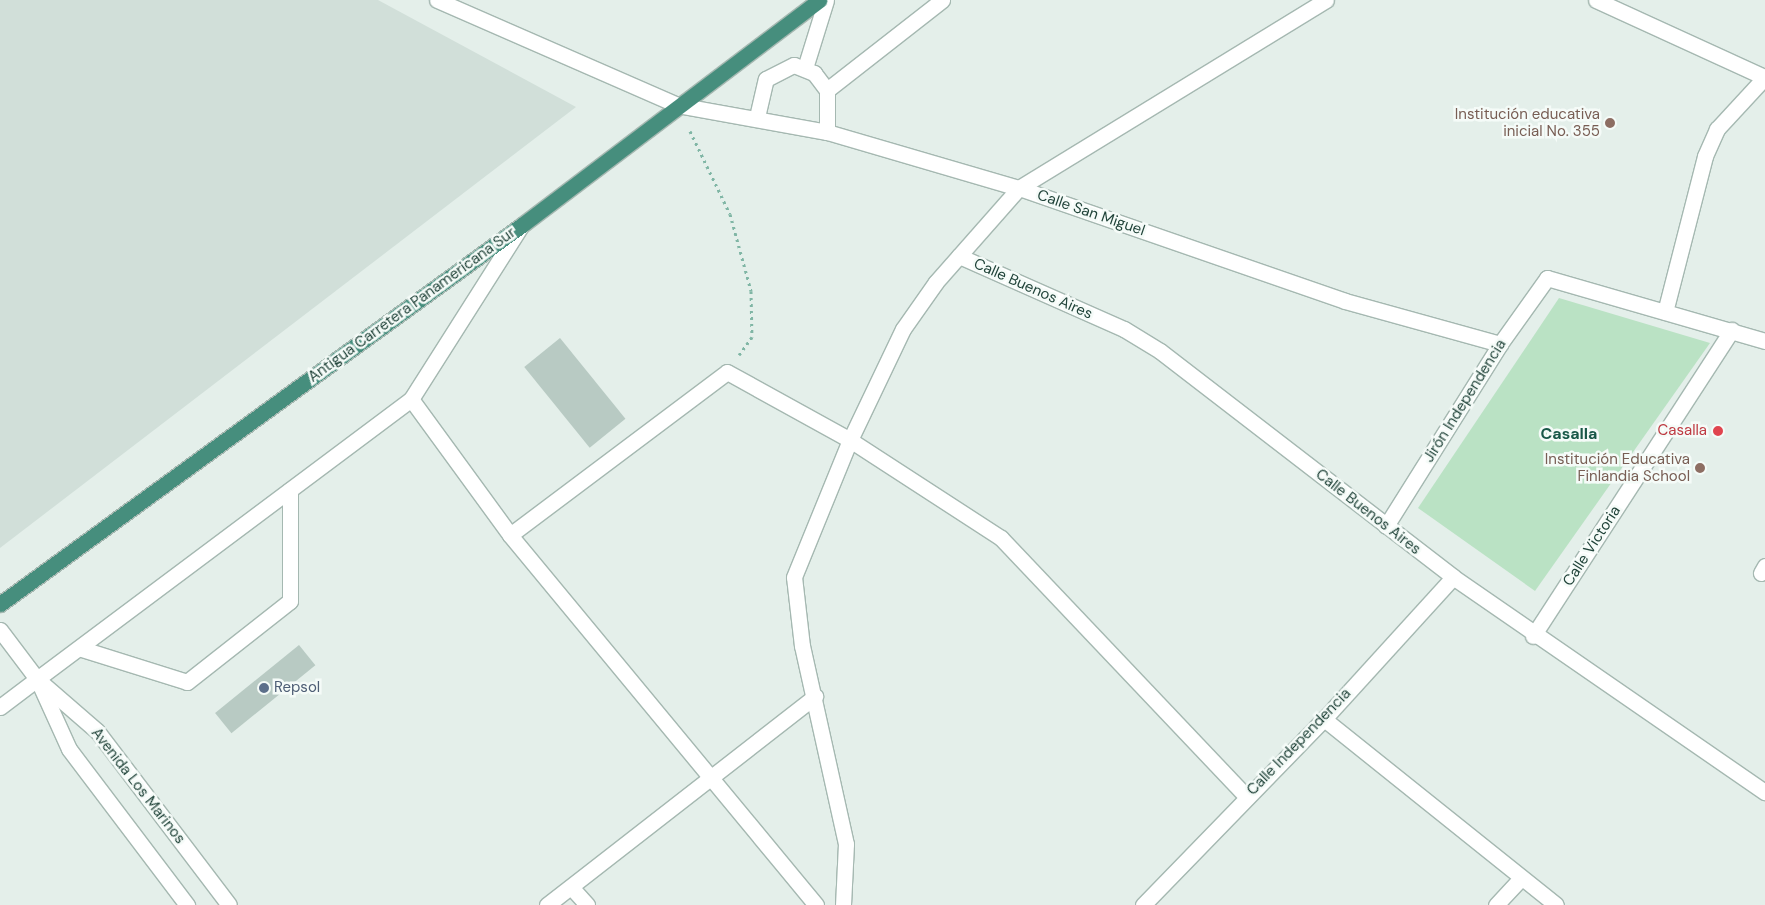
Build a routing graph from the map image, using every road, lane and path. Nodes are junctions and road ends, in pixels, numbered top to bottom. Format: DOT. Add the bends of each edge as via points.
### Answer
graph roads {
  1 [pos="437,0"];
  2 [pos="820,0"];
  3 [pos="826,0"];
  4 [pos="942,0"];
  5 [pos="1326,0"];
  6 [pos="1596,0"];
  7 [pos="805,68"];
  8 [pos="1765,77"];
  9 [pos="827,90"];
  10 [pos="677,105"];
  11 [pos="757,117"];
  12 [pos="826,132"];
  13 [pos="1019,188"];
  14 [pos="522,225"];
  15 [pos="959,256"];
  16 [pos="1665,312"];
  17 [pos="1732,330"];
  18 [pos="1765,341"];
  19 [pos="1500,344"];
  20 [pos="727,372"];
  21 [pos="411,399"];
  22 [pos="850,440"];
  23 [pos="290,490"];
  24 [pos="1386,526"];
  25 [pos="510,536"];
  26 [pos="1453,577"];
  27 [pos="0,604"];
  28 [pos="0,630"];
  29 [pos="1533,636"];
  30 [pos="82,649"];
  31 [pos="38,679"];
  32 [pos="815,696"];
  33 [pos="0,707"];
  34 [pos="1324,719"];
  35 [pos="712,778"];
  36 [pos="1765,792"];
  37 [pos="1246,796"];
  38 [pos="1520,879"];
  39 [pos="571,887"];
  40 [pos="187,905"];
  41 [pos="229,905"];
  42 [pos="547,905"];
  43 [pos="587,905"];
  44 [pos="816,905"];
  45 [pos="844,905"];
  46 [pos="1143,905"];
  47 [pos="1496,905"];
  48 [pos="1556,905"];
  1 -- 10 [label="street, Calle San Miguel"];
  2 -- 10 [label="highway, Antigua Carretera Panamericana Sur"];
  3 -- 7 [label="street"];
  4 -- 9 [label="street"];
  5 -- 13 [label="street"];
  6 -- 8 [label="street"];
  7 -- 9 [label="street"];
  7 -- 11 [label="street" via="783,67 766,79"];
  8 -- 16 [label="street" via="1717,129 1704,156"];
  9 -- 12 [label="street"];
  10 -- 11 [label="street, Calle San Miguel"];
  10 -- 14 [label="highway, Antigua Carretera Panamericana Sur"];
  10 -- 20 [label="path" via="730,214 751,291 752,338"];
  11 -- 12 [label="street, Calle San Miguel"];
  12 -- 13 [label="street, Calle San Miguel"];
  13 -- 15 [label="street"];
  13 -- 19 [label="street, Calle San Miguel" via="1345,302"];
  14 -- 21 [label="street"];
  14 -- 27 [label="highway, Antigua Carretera Panamericana Sur"];
  15 -- 22 [label="street" via="903,329"];
  15 -- 24 [label="street, Calle Buenos Aires" via="1124,329 1160,351"];
  16 -- 17 [label="street"];
  16 -- 19 [label="street, Jirón Independencia" via="1547,278"];
  17 -- 18 [label="street"];
  17 -- 29 [label="street, Calle Victoria"];
  19 -- 24 [label="street, Jirón Independencia"];
  20 -- 22 [label="street"];
  20 -- 25 [label="street"];
  21 -- 23 [label="street"];
  21 -- 25 [label="street"];
  22 -- 32 [label="street" via="794,577 802,646"];
  22 -- 37 [label="street" via="1001,538"];
  23 -- 30 [label="street"];
  23 -- 30 [label="street" via="290,601 187,682"];
  24 -- 26 [label="street, Calle Buenos Aires"];
  25 -- 35 [label="street"];
  26 -- 29 [label="street, Calle Buenos Aires"];
  26 -- 34 [label="street, Calle Independencia"];
  28 -- 31 [label="street"];
  29 -- 36 [label="street, Calle Buenos Aires"];
  30 -- 31 [label="street"];
  31 -- 33 [label="street"];
  31 -- 40 [label="street, Avenida Los Marinos" via="69,749"];
  31 -- 41 [label="street, Avenida Los Marinos" via="97,731"];
  32 -- 35 [label="street"];
  32 -- 45 [label="street" via="846,844"];
  34 -- 37 [label="street, Calle Independencia"];
  34 -- 38 [label="street"];
  35 -- 39 [label="street"];
  35 -- 44 [label="street"];
  37 -- 46 [label="street, Calle Independencia"];
  38 -- 47 [label="street"];
  38 -- 48 [label="street"];
  39 -- 42 [label="street"];
  39 -- 43 [label="street"];
}
